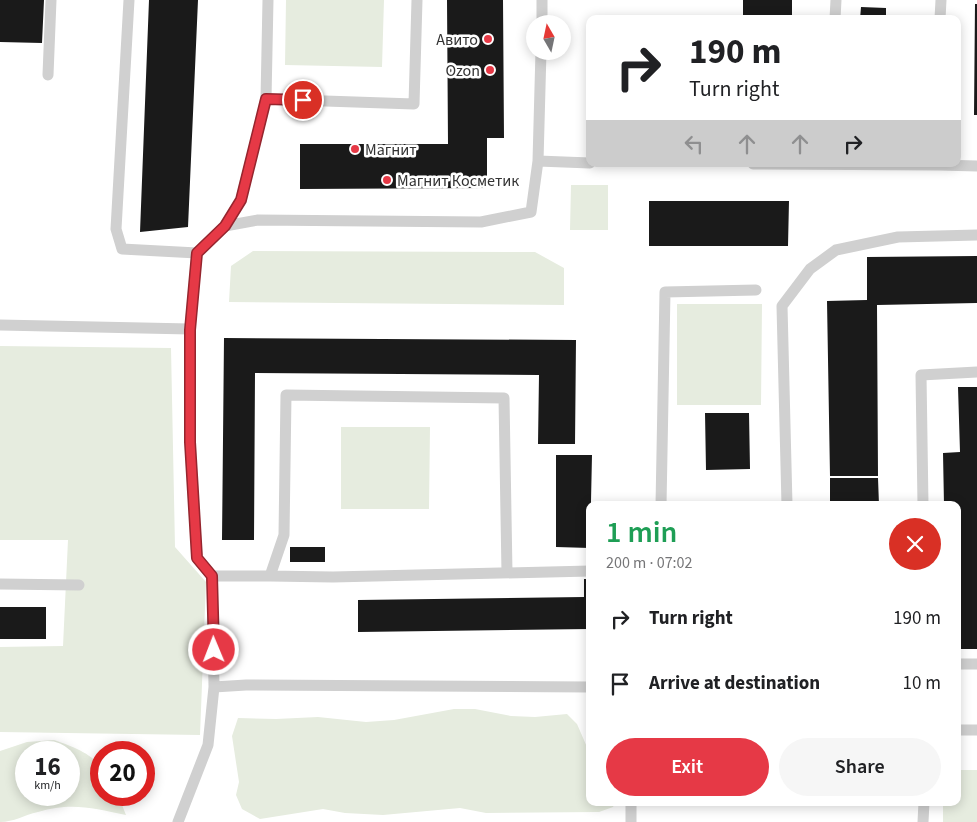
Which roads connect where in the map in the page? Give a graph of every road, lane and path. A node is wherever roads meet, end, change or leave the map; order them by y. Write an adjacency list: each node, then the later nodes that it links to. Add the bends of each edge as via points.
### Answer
1 (51, 0): 12 (lane)
2 (129, 0): 20 (lane, via 116,229 122,249)
3 (268, 0): 13 (lane)
4 (417, 0): 13 (lane, via 414,104)
5 (542, 0): 8 (lane)
6 (836, 0): 9 (lane)
7 (941, 0): 10 (lane)
8 (542, 15)
9 (835, 15)
10 (940, 15)
11 (541, 60): 14 (lane)
12 (48, 75)
13 (266, 99): 18 (lane, via 241,200)
14 (538, 161): 15 (lane); 18 (lane, via 531,212 481,222 258,220)
15 (586, 163)
16 (961, 165): 17 (lane)
17 (977, 166)
18 (225, 226): 20 (lane)
19 (977, 235): 26 (lane, via 898,237 836,250 810,269 782,306)
20 (197, 253): 23 (lane)
21 (756, 290): 25 (lane, via 664,292)
22 (0, 325): 23 (lane)
23 (190, 330): 30 (lane, via 190,442 197,558)
24 (977, 372): 27 (lane, via 921,375)
25 (661, 501)
26 (787, 501)
27 (924, 501)
28 (586, 571): 29 (lane)
29 (507, 573): 31 (lane); 31 (lane, via 504,398 286,395 284,535)
30 (212, 576): 31 (lane); 36 (lane)
31 (270, 576)
32 (0, 584): 33 (lane)
33 (79, 585)
34 (961, 664): 35 (lane)
35 (977, 664)
36 (214, 687): 37 (lane); 42 (lane, via 208,745)
37 (586, 687)
38 (961, 730): 39 (lane)
39 (977, 730)
40 (631, 806): 43 (lane)
41 (924, 806): 44 (lane)
42 (178, 822)
43 (631, 822)
44 (923, 822)

